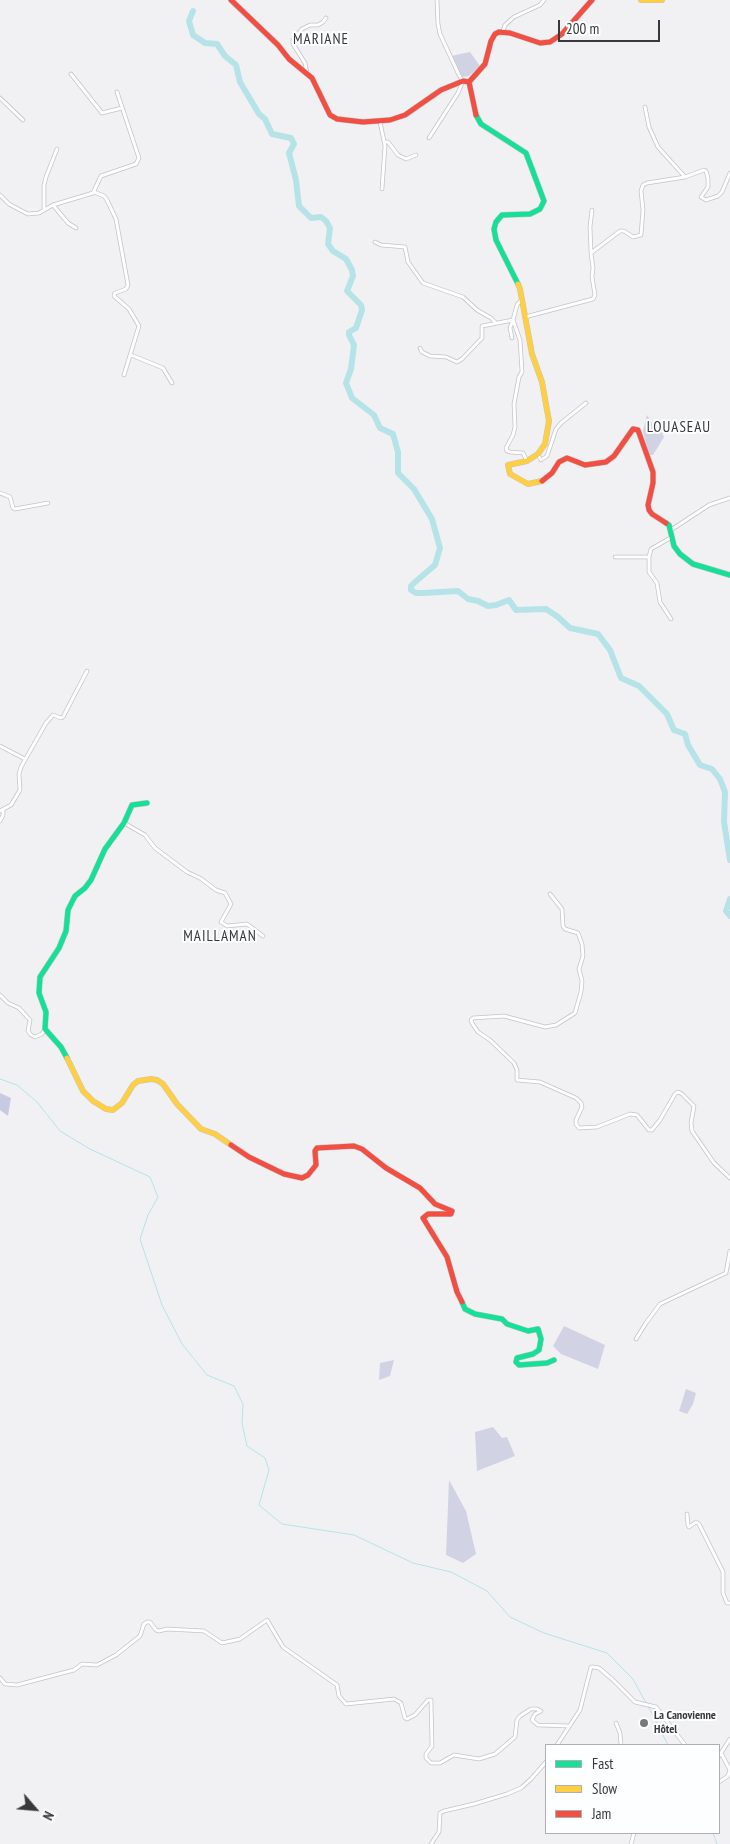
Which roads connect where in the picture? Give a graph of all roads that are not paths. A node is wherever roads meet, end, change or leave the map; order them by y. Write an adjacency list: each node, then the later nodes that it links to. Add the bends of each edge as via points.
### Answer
1 (231, 0): 9 (street)
2 (437, 0): 11 (street, via 440,34 459,75)
3 (544, 0): 8 (street, via 514,17)
4 (592, 0): 8 (street, via 562,34 550,42 540,43)
5 (641, 0): 6 (street)
6 (662, 0)
7 (326, 18): 9 (street, via 318,25 302,29 293,40)
8 (502, 31): 11 (street, via 491,41 486,64)
9 (307, 73): 17 (street, via 316,83 330,115 337,119)
10 (71, 74): 15 (street, via 102,114)
11 (466, 81): 17 (street, via 436,92 405,114); 18 (street); 33 (street, via 477,118 526,153 544,197 543,205 536,212 502,215 494,229)
12 (116, 92): 15 (street)
13 (0, 98): 16 (street)
14 (645, 107): 23 (street, via 658,147)
15 (122, 108): 25 (street, via 138,161 102,176)
16 (23, 120)
17 (380, 122): 19 (street)
18 (430, 138)
19 (384, 142): 21 (street, via 406,159); 24 (street)
20 (57, 149): 28 (street, via 44,185)
21 (416, 155)
22 (730, 174): 23 (street, via 722,192 706,200 701,197 708,187 706,171)
23 (684, 177): 32 (street, via 643,185 640,235 633,237 620,231)
24 (382, 189)
25 (94, 192): 27 (street); 39 (street, via 107,200 116,219 128,285 114,296 129,309 139,326)
26 (0, 195): 28 (street, via 28,214 39,214)
27 (53, 204): 28 (street); 30 (street)
28 (44, 210)
29 (592, 210): 32 (street)
30 (76, 228)
31 (374, 242): 36 (street, via 405,248 408,262 423,283 463,297)
32 (591, 253): 34 (street, via 593,299)
33 (522, 300): 34 (street); 35 (street, via 517,305)
34 (525, 317): 43 (street, via 549,420 545,444)
35 (513, 320): 36 (street); 37 (street, via 510,328); 44 (street, via 520,340 522,372 514,404 515,427 507,450 523,453)
36 (496, 322): 38 (street, via 482,326 482,338 456,362 446,357 430,356)
37 (512, 338)
38 (420, 348)
39 (131, 355): 40 (street); 41 (street, via 163,368)
40 (124, 375)
41 (172, 382)
42 (586, 403): 43 (street, via 556,429 544,458 541,460)
43 (538, 454): 44 (street)
44 (527, 460): 48 (street, via 508,464 508,470 519,480 534,483 544,480 559,462 567,458 586,465 606,462 614,456 626,436 638,430 653,472 649,510)
45 (0, 493): 47 (street, via 10,497 15,509)
46 (730, 498): 48 (street, via 708,505)
47 (48, 503)
48 (671, 530): 49 (street)
49 (672, 537): 51 (street, via 651,549); 52 (street, via 680,554 693,564)
50 (615, 557): 51 (street)
51 (649, 557): 53 (street, via 649,572 657,583 660,602)
52 (730, 575)
53 (671, 619)
54 (87, 671): 56 (street, via 63,717 51,717)
55 (0, 746): 56 (street)
56 (25, 759): 58 (street, via 19,774 20,790 11,805)
57 (147, 803): 60 (street, via 132,805)
58 (2, 810): 59 (street)
59 (0, 821)
60 (124, 823): 62 (street, via 145,835 155,848 187,872 225,893 232,904 222,922 227,926 247,924); 64 (street, via 105,849 92,880 75,896 68,910 66,931 59,948 40,977 39,993 46,1012)
61 (550, 894): 65 (street, via 562,909 562,926 578,933 582,944 581,992 575,1013 556,1025 545,1027 504,1016 472,1018 472,1023 514,1063 518,1080 540,1082 576,1098 582,1107 576,1120 579,1128 597,1127 630,1114 637,1115 650,1130 654,1129 676,1092 682,1094 694,1106 692,1131 714,1163)
62 (263, 936)
63 (0, 995): 64 (street, via 30,1020 28,1031 31,1035 42,1034)
64 (45, 1029): 68 (street, via 62,1047 83,1091 106,1109 113,1110 122,1103 138,1081 151,1078 163,1084 201,1129 275,1170 302,1178 316,1166 317,1148 354,1146 362,1149 420,1188 435,1204 452,1211 451,1214 428,1214 423,1218 447,1257 456,1292 465,1309 528,1331 538,1329 541,1339 538,1350 517,1358 519,1364)
65 (730, 1178)
66 (730, 1251): 67 (street, via 726,1273 660,1304)
67 (636, 1339)
68 (554, 1360)
69 (687, 1514): 70 (street, via 689,1527 696,1522 698,1524 723,1572 723,1593)
70 (730, 1603)
71 (0, 1678): 73 (street, via 5,1684 16,1686 74,1670 82,1664 97,1665 140,1636 147,1622 159,1631 204,1631 222,1643 240,1639 267,1620 283,1647 337,1685 339,1696 346,1704 394,1699 401,1703 407,1720 431,1700 432,1746 426,1758 431,1762 440,1762 454,1755 479,1759 495,1754 515,1738 520,1716 531,1709 541,1712 532,1720 538,1725)
72 (616, 1723): 76 (street)
73 (569, 1726): 75 (street); 77 (street, via 580,1710 593,1667 599,1668 635,1702 656,1707)
74 (730, 1740): 78 (street)
75 (558, 1744)
76 (621, 1744)
77 (685, 1744)
78 (720, 1754): 80 (street, via 730,1770)
79 (545, 1763): 81 (street, via 521,1788 444,1810 440,1813 439,1832)
80 (720, 1781)
81 (432, 1844)

